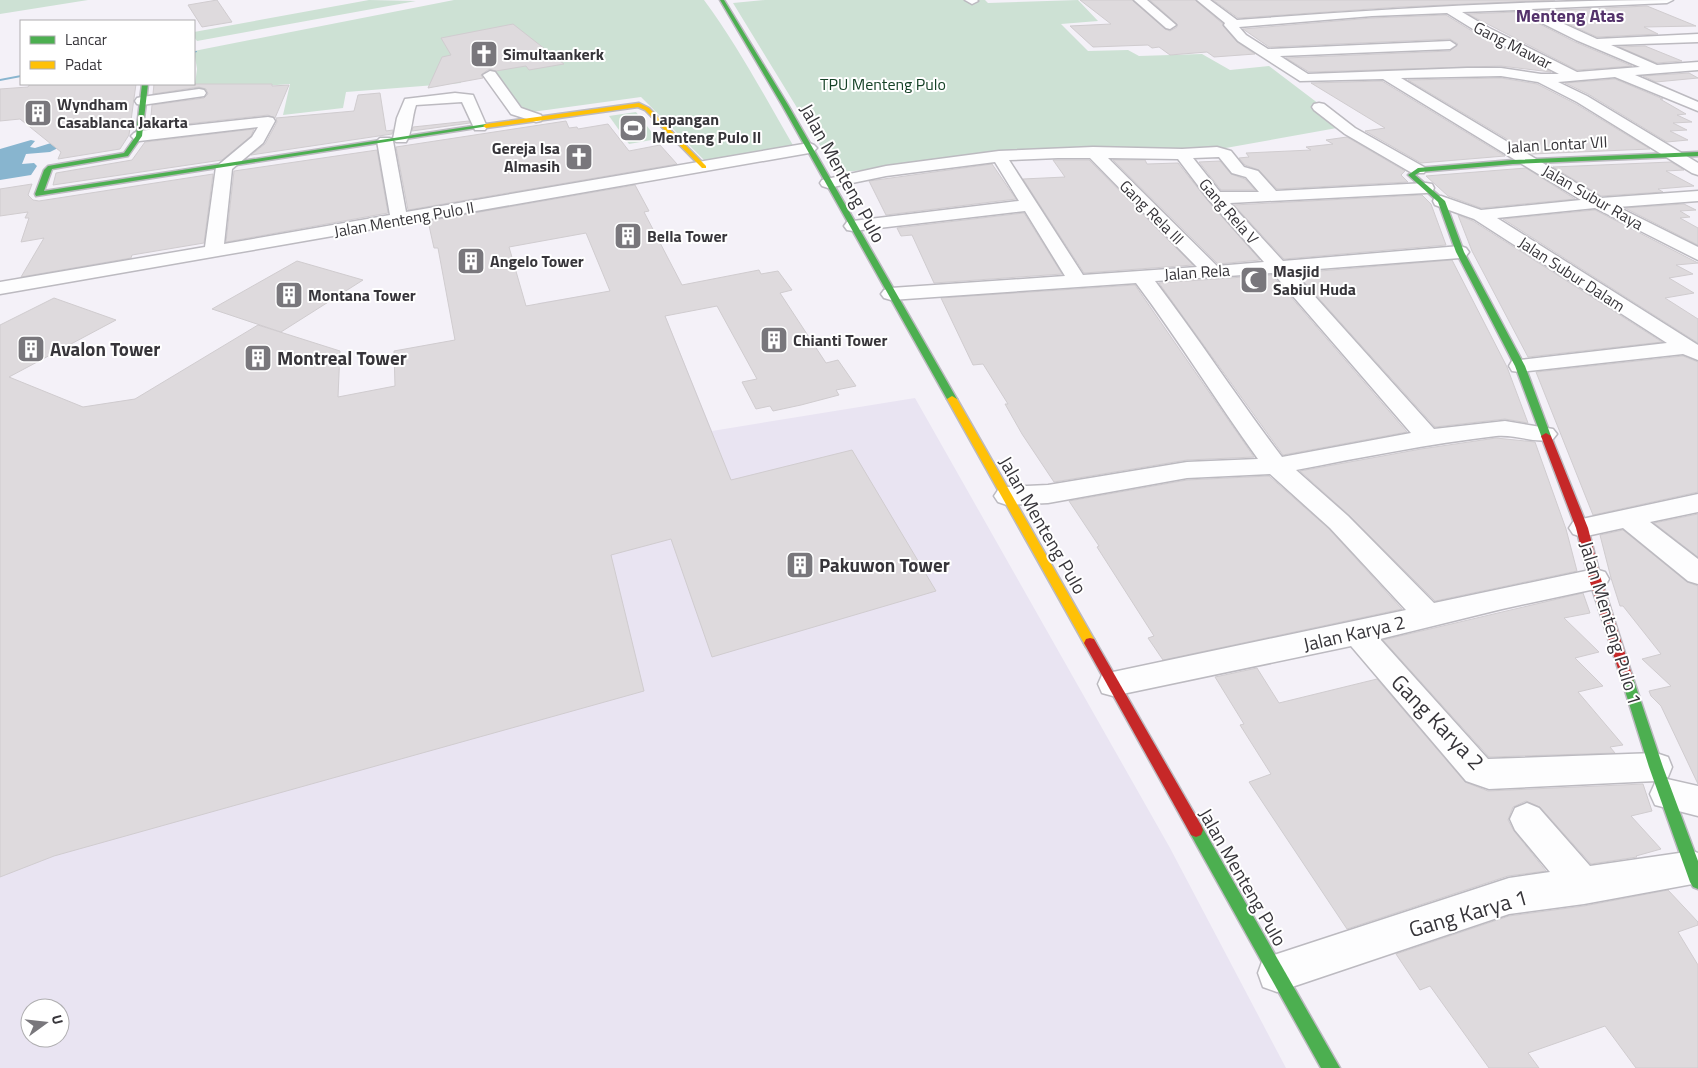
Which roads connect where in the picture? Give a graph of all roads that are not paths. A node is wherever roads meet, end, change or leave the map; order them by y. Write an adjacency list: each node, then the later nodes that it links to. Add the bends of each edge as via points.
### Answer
1 (722, 0): 56 (street, Jalan Menteng Pulo)
2 (1140, 0): 16 (street)
3 (1203, 0): 15 (street)
4 (1407, 0): 10 (street)
5 (1499, 0): 9 (street)
6 (1665, 0): 7 (street)
7 (1615, 1): 8 (street)
8 (1586, 4): 9 (street); 13 (street)
9 (1517, 7): 11 (street); 17 (street)
10 (1428, 11): 11 (street); 12 (street)
11 (1451, 11): 23 (street, Gang Mawar)
12 (1394, 12): 14 (street); 18 (street)
13 (1609, 14)
14 (1292, 20): 15 (street); 22 (street)
15 (1234, 24): 32 (street, via 1230,25 1232,29)
16 (1170, 25)
17 (1554, 25): 19 (street); 28 (street)
18 (1415, 26)
19 (1528, 27)
20 (1652, 28): 26 (street)
21 (1511, 29): 23 (street)
22 (1307, 30)
23 (1484, 31): 24 (street); 42 (street, Gang Mawar)
24 (1461, 33): 29 (street, via 1428,35)
25 (1698, 38): 26 (street)
26 (1678, 39): 28 (street)
27 (1322, 40): 30 (street, Jalan Subur Raya)
28 (1593, 43): 36 (street)
29 (1450, 45): 30 (street); 31 (street)
30 (1338, 49): 32 (street); 41 (street, Jalan Subur Raya)
31 (1464, 51)
32 (1265, 52): 41 (street, via 1305,78)
33 (1478, 59): 37 (street)
34 (1698, 66): 35 (street)
35 (1677, 67): 36 (street); 39 (street)
36 (1655, 68): 38 (street)
37 (1501, 72): 41 (street); 43 (street)
38 (1617, 72): 42 (street); 47 (street)
39 (1698, 73)
40 (490, 75): 51 (street, via 516,111)
41 (1385, 76): 62 (street, Jalan Subur Raya)
42 (1576, 77): 43 (street)
43 (1541, 78): 61 (street, via 1582,98)
44 (145, 85): 48 (street)
45 (200, 92): 48 (street)
46 (1698, 92): 47 (street)
47 (1670, 95): 50 (street)
48 (142, 101): 53 (street)
49 (1319, 107): 66 (street)
50 (1698, 107)
51 (536, 118): 52 (street); 64 (street, via 639,105)
52 (480, 126): 54 (street); 54 (street, via 468,98 415,101 408,107)
53 (138, 136): 63 (street, via 268,121 254,144); 63 (street, via 126,155 50,167 46,170 39,194)
54 (401, 139): 55 (street)
55 (384, 142): 63 (street); 76 (street)
56 (809, 148): 64 (street, Jalan Menteng Pulo II); 67 (street, Jalan Menteng Pulo)
57 (1093, 152): 58 (street); 60 (street); 82 (street, Gang Rela III)
58 (1182, 154): 69 (street, Gang Rela V); 70 (street, via 1225,154 1238,170 1252,174)
59 (1698, 154): 61 (street, Jalan Lontar VII)
60 (999, 156): 67 (street, via 886,171); 74 (street)
61 (1671, 156): 62 (street, Jalan Lontar VII); 65 (street)
62 (1532, 162): 66 (street, Jalan Lontar VII); 73 (street, Jalan Subur Raya)
63 (224, 166): 78 (street)
64 (704, 167): 76 (street, Jalan Menteng Pulo II)
65 (1698, 170)
66 (1415, 172): 68 (street)
67 (828, 183): 77 (street, Jalan Menteng Pulo)
68 (1426, 188): 70 (street); 72 (street)
69 (1215, 196): 70 (street); 81 (street, Gang Rela V)
70 (1272, 196)
71 (1698, 196): 73 (street)
72 (1441, 201): 75 (street, Jalan Subur Dalam); 79 (street)
73 (1598, 203): 75 (street); 80 (street, Jalan Subur Raya)
74 (1031, 205): 77 (street); 84 (street)
75 (1473, 213): 87 (street, Jalan Subur Dalam)
76 (399, 220): 78 (street, Jalan Menteng Pulo II)
77 (853, 226): 86 (street, Jalan Menteng Pulo)
78 (214, 251): 85 (street, Jalan Menteng Pulo II)
79 (1460, 252): 81 (street, Jalan Rela); 88 (street, Jalan Menteng Pulo 1)
80 (1698, 254)
81 (1277, 267): 82 (street, Jalan Rela); 90 (street, Gang Rela V)
82 (1212, 271): 83 (street, Jalan Rela)
83 (1141, 276): 84 (street, Jalan Rela); 91 (street)
84 (1077, 280): 86 (street, Jalan Rela)
85 (0, 288)
86 (891, 294): 92 (street, Jalan Menteng Pulo)
87 (1692, 351): 88 (street)
88 (1520, 366): 89 (street, Jalan Menteng Pulo 1)
89 (1544, 434): 90 (street, via 1505,428); 95 (street, Jalan Menteng Pulo 1)
90 (1428, 438): 91 (street)
91 (1276, 466): 92 (street, via 1187,470 1048,494); 98 (street, via 1339,522)
92 (1007, 496): 100 (street, Jalan Menteng Pulo)
93 (1698, 503): 94 (street)
94 (1628, 518): 95 (street); 96 (street)
95 (1582, 528): 97 (street, Jalan Menteng Pulo 1)
96 (1698, 574)
97 (1595, 579): 98 (street, Jalan Karya 2); 101 (street, Jalan Menteng Pulo 1)
98 (1429, 616): 99 (street, Jalan Karya 2)
99 (1357, 633): 100 (street, Jalan Karya 2); 101 (street, Gang Karya 2, via 1478,771)
100 (1113, 684): 106 (street, Jalan Menteng Pulo)
101 (1661, 780): 102 (street); 104 (street, Jalan Menteng Pulo 1)
102 (1698, 800)
103 (1527, 819): 105 (street)
104 (1696, 875): 105 (street, Gang Karya 1)
105 (1584, 886): 106 (street, Gang Karya 1, via 1509,896)
106 (1277, 973): 107 (street, Jalan Menteng Pulo)
107 (1331, 1068)

